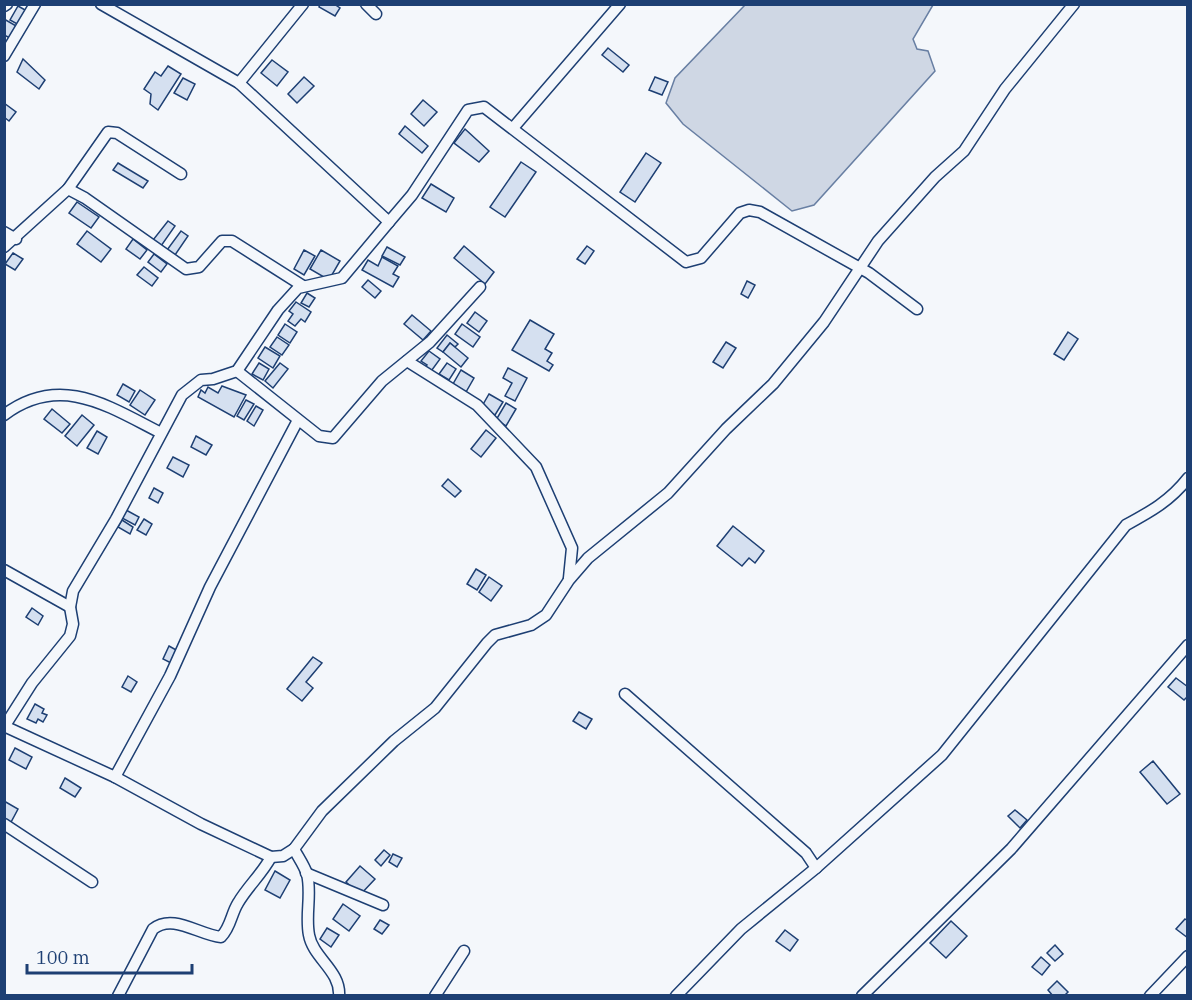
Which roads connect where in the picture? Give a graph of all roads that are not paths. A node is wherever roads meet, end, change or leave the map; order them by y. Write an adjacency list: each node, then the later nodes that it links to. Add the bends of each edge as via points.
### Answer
1 (35, 4): 8 (street)
2 (101, 4): 9 (street)
3 (303, 4): 9 (street)
4 (366, 4): 7 (street)
5 (620, 4): 10 (street)
6 (1074, 4): 17 (street, via 1005,89 964,151 935,177 878,241)
7 (376, 14)
8 (4, 56)
9 (239, 83): 13 (street)
10 (513, 128): 13 (street, via 484,107 468,110 412,195); 17 (street, via 686,262 701,258 732,220 749,210 788,226)
11 (180, 174): 12 (street, via 117,133 108,132)
12 (68, 189): 15 (street); 18 (street, via 186,269 199,267 222,241 232,241)
13 (389, 222): 18 (street, via 342,278)
14 (4, 232): 15 (street)
15 (16, 239): 16 (street)
16 (4, 248)
17 (861, 269): 20 (street); 28 (street, via 773,384 668,494 588,558)
18 (303, 286): 22 (street, via 278,310)
19 (480, 287): 21 (street, via 447,325)
20 (917, 309)
21 (407, 361): 24 (street, via 381,381 333,438 319,436); 28 (street, via 477,405 536,467 572,548)
22 (237, 371): 24 (street); 25 (street, via 191,386)
23 (4, 415): 25 (street, via 26,401 59,394 113,406)
24 (298, 420): 33 (street)
25 (161, 433): 29 (street, via 73,591)
26 (1188, 478): 37 (street, via 1176,494 1126,525 942,755)
27 (4, 570): 29 (street)
28 (569, 579): 35 (street, via 546,615 531,625 495,635 435,708 394,741 322,811)
29 (70, 607): 32 (street, via 70,636 32,683)
30 (1188, 645): 47 (street, via 1011,849)
31 (625, 694): 37 (street, via 806,853)
32 (5, 726): 33 (street)
33 (115, 777): 36 (street, via 201,824)
34 (4, 824): 39 (street)
35 (294, 849): 36 (street, via 283,856); 38 (street)
36 (271, 856): 43 (street, via 238,902 221,937 174,923 160,923 153,929)
37 (816, 868): 46 (street, via 741,929)
38 (306, 873): 40 (street); 44 (street, via 308,934 316,953 339,985)
39 (93, 882)
40 (383, 905)
41 (464, 951): 45 (street)
42 (1188, 956): 48 (street)
43 (118, 996)
44 (339, 996)
45 (435, 996)
46 (676, 996)
47 (862, 996)
48 (1150, 996)

